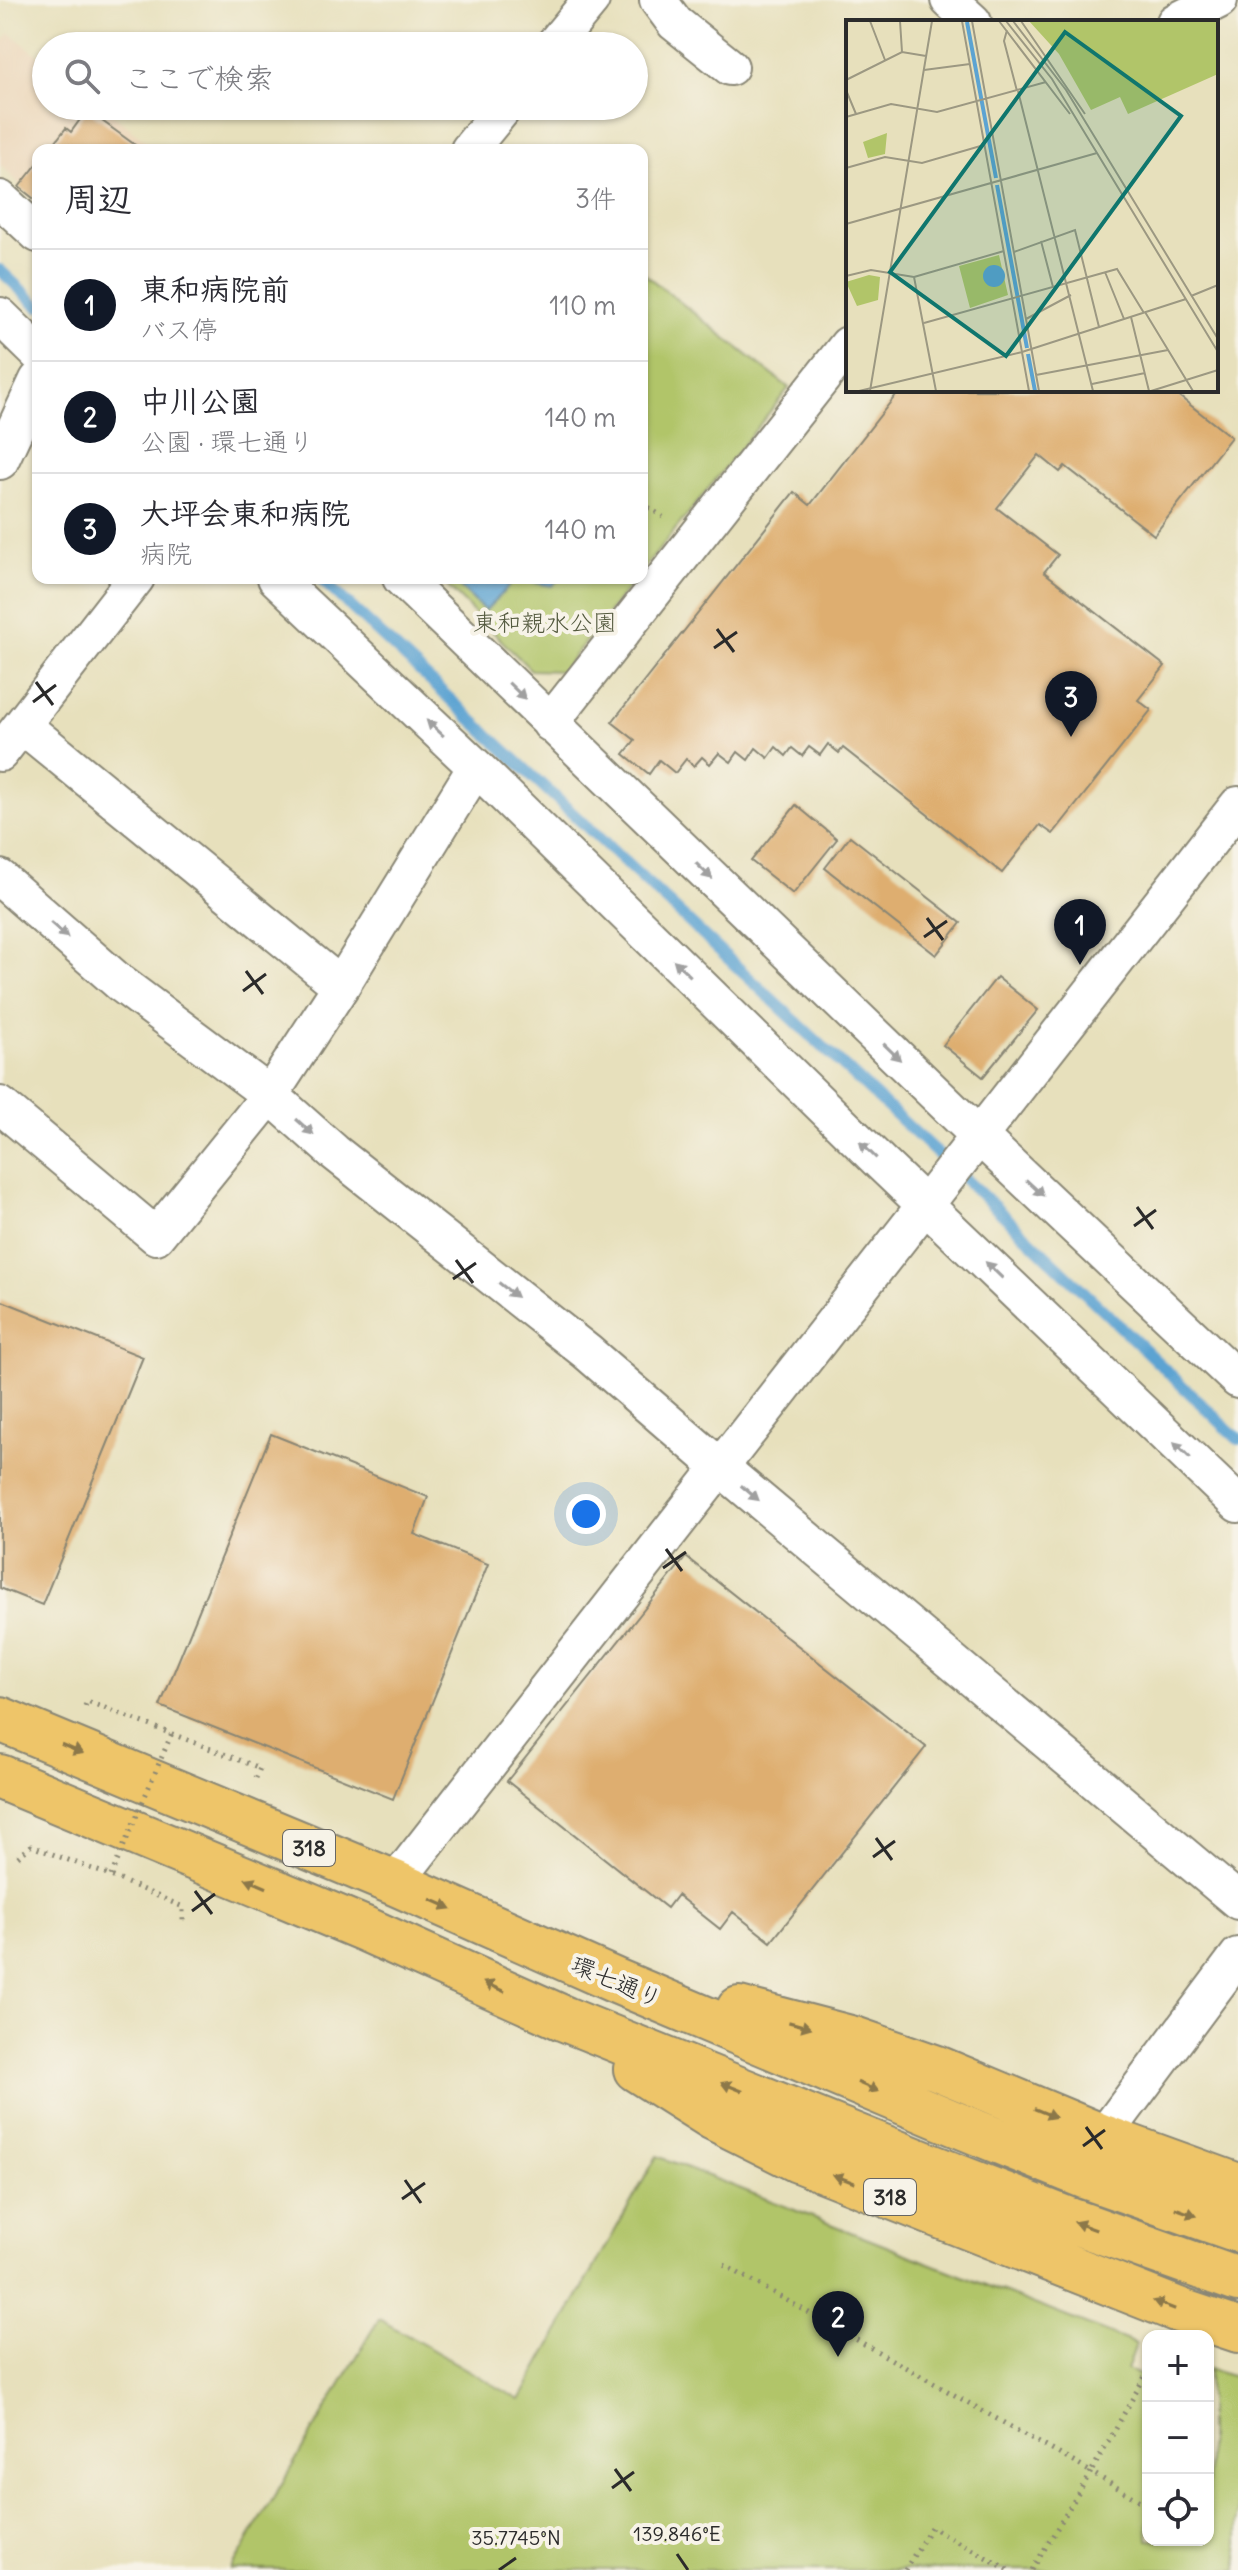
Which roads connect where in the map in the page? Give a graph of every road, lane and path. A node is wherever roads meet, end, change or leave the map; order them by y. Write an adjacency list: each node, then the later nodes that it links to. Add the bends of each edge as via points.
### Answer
1 (591, 0): 7 (street)
2 (658, 0): 8 (street, via 675,23)
3 (949, 0): 5 (street)
4 (1219, 0): 6 (street)
5 (971, 20)
6 (1179, 20)
7 (565, 32)
8 (730, 67)
9 (494, 120): 10 (street)
10 (474, 144)
11 (0, 199): 12 (street)
12 (32, 228)
13 (0, 316): 14 (street)
14 (32, 347)
15 (846, 348): 23 (street)
16 (32, 393): 17 (street)
17 (0, 461)
18 (648, 507): 19 (path)
19 (667, 520)
20 (131, 584): 24 (street)
21 (282, 584): 26 (street, one-way to 21)
22 (407, 584): 23 (street, one-way to 23)
23 (550, 723): 32 (street, one-way to 32)
24 (22, 725): 25 (street); 29 (street)
25 (0, 753)
26 (476, 767): 29 (street); 33 (street, one-way to 26)
27 (1238, 805): 32 (street)
28 (0, 878): 30 (street, one-way to 30, via 120,983)
29 (341, 986): 30 (street)
30 (270, 1095): 31 (street, via 156,1236); 35 (street, one-way to 35)
31 (0, 1105)
32 (978, 1135): 33 (street); 34 (street, one-way to 34)
33 (924, 1204): 35 (street); 36 (street, one-way to 33)
34 (1233, 1365)
35 (720, 1467): 44 (street); 45 (street, one-way to 45)
36 (1238, 1504)
37 (87, 1701): 39 (path)
38 (0, 1719): 44 (main road, 環七通り / 318, one-way to 44)
39 (172, 1733): 40 (path); 43 (path, bridge)
40 (260, 1768)
41 (0, 1777): 49 (main road, 318, one-way to 41)
42 (18, 1857): 43 (path, via 31,1846)
43 (111, 1876): 46 (path, via 183,1907)
44 (395, 1883): 48 (main road, 環七通り / 318, one-way to 48)
45 (1238, 1901)
46 (183, 1926)
47 (1238, 1956): 50 (street)
48 (616, 1981): 50 (main road, 318, one-way to 50, via 854,2039); 52 (main road, 環七通り / 318, one-way to 52, via 1087,2177)
49 (565, 2019): 54 (main road, 318, one-way to 49, via 1069,2220); 55 (main road, 318, one-way to 49, via 798,2160 660,2086)
50 (1103, 2137): 51 (main road, 318)
51 (1238, 2186)
52 (1238, 2230)
53 (724, 2265): 57 (path)
54 (1238, 2280)
55 (1238, 2330)
56 (1142, 2382): 57 (path)
57 (1091, 2472): 58 (path); 61 (path)
58 (1142, 2502)
59 (1008, 2569): 60 (path, via 931,2527)
60 (905, 2570)
61 (1032, 2570)

